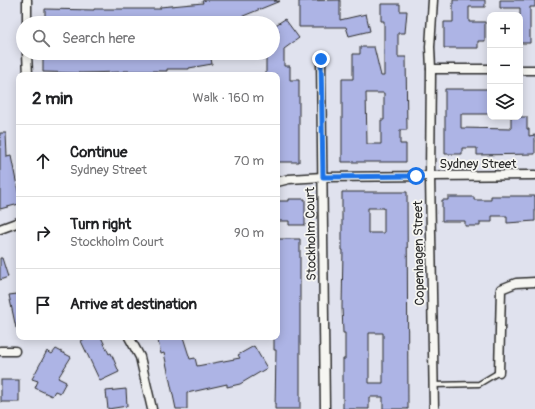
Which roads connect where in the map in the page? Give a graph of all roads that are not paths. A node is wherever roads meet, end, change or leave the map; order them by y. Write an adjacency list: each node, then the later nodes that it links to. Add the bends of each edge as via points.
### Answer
1 (27, 0): 3 (street)
2 (433, 0): 6 (street, Copenhagen Street)
3 (27, 16)
4 (321, 59): 13 (street, Stockholm Court)
5 (27, 60): 10 (street)
6 (431, 68): 7 (street); 12 (street, Copenhagen Street)
7 (487, 69)
8 (523, 70): 9 (street)
9 (535, 70)
10 (28, 72)
11 (535, 175): 12 (street, Sydney Street)
12 (430, 176): 13 (street, Sydney Street); 22 (street, Copenhagen Street)
13 (323, 177): 14 (street, Sydney Street); 24 (street, Stockholm Court)
14 (280, 181)
15 (16, 223): 16 (street)
16 (0, 229)
17 (535, 282): 21 (street, via 516,283 500,289)
18 (131, 340): 23 (street, via 140,357)
19 (0, 351): 20 (street)
20 (15, 351)
21 (499, 372): 22 (lane, via 479,384)
22 (434, 385): 25 (street, Copenhagen Street)
23 (152, 409)
24 (325, 409)
25 (434, 409)

